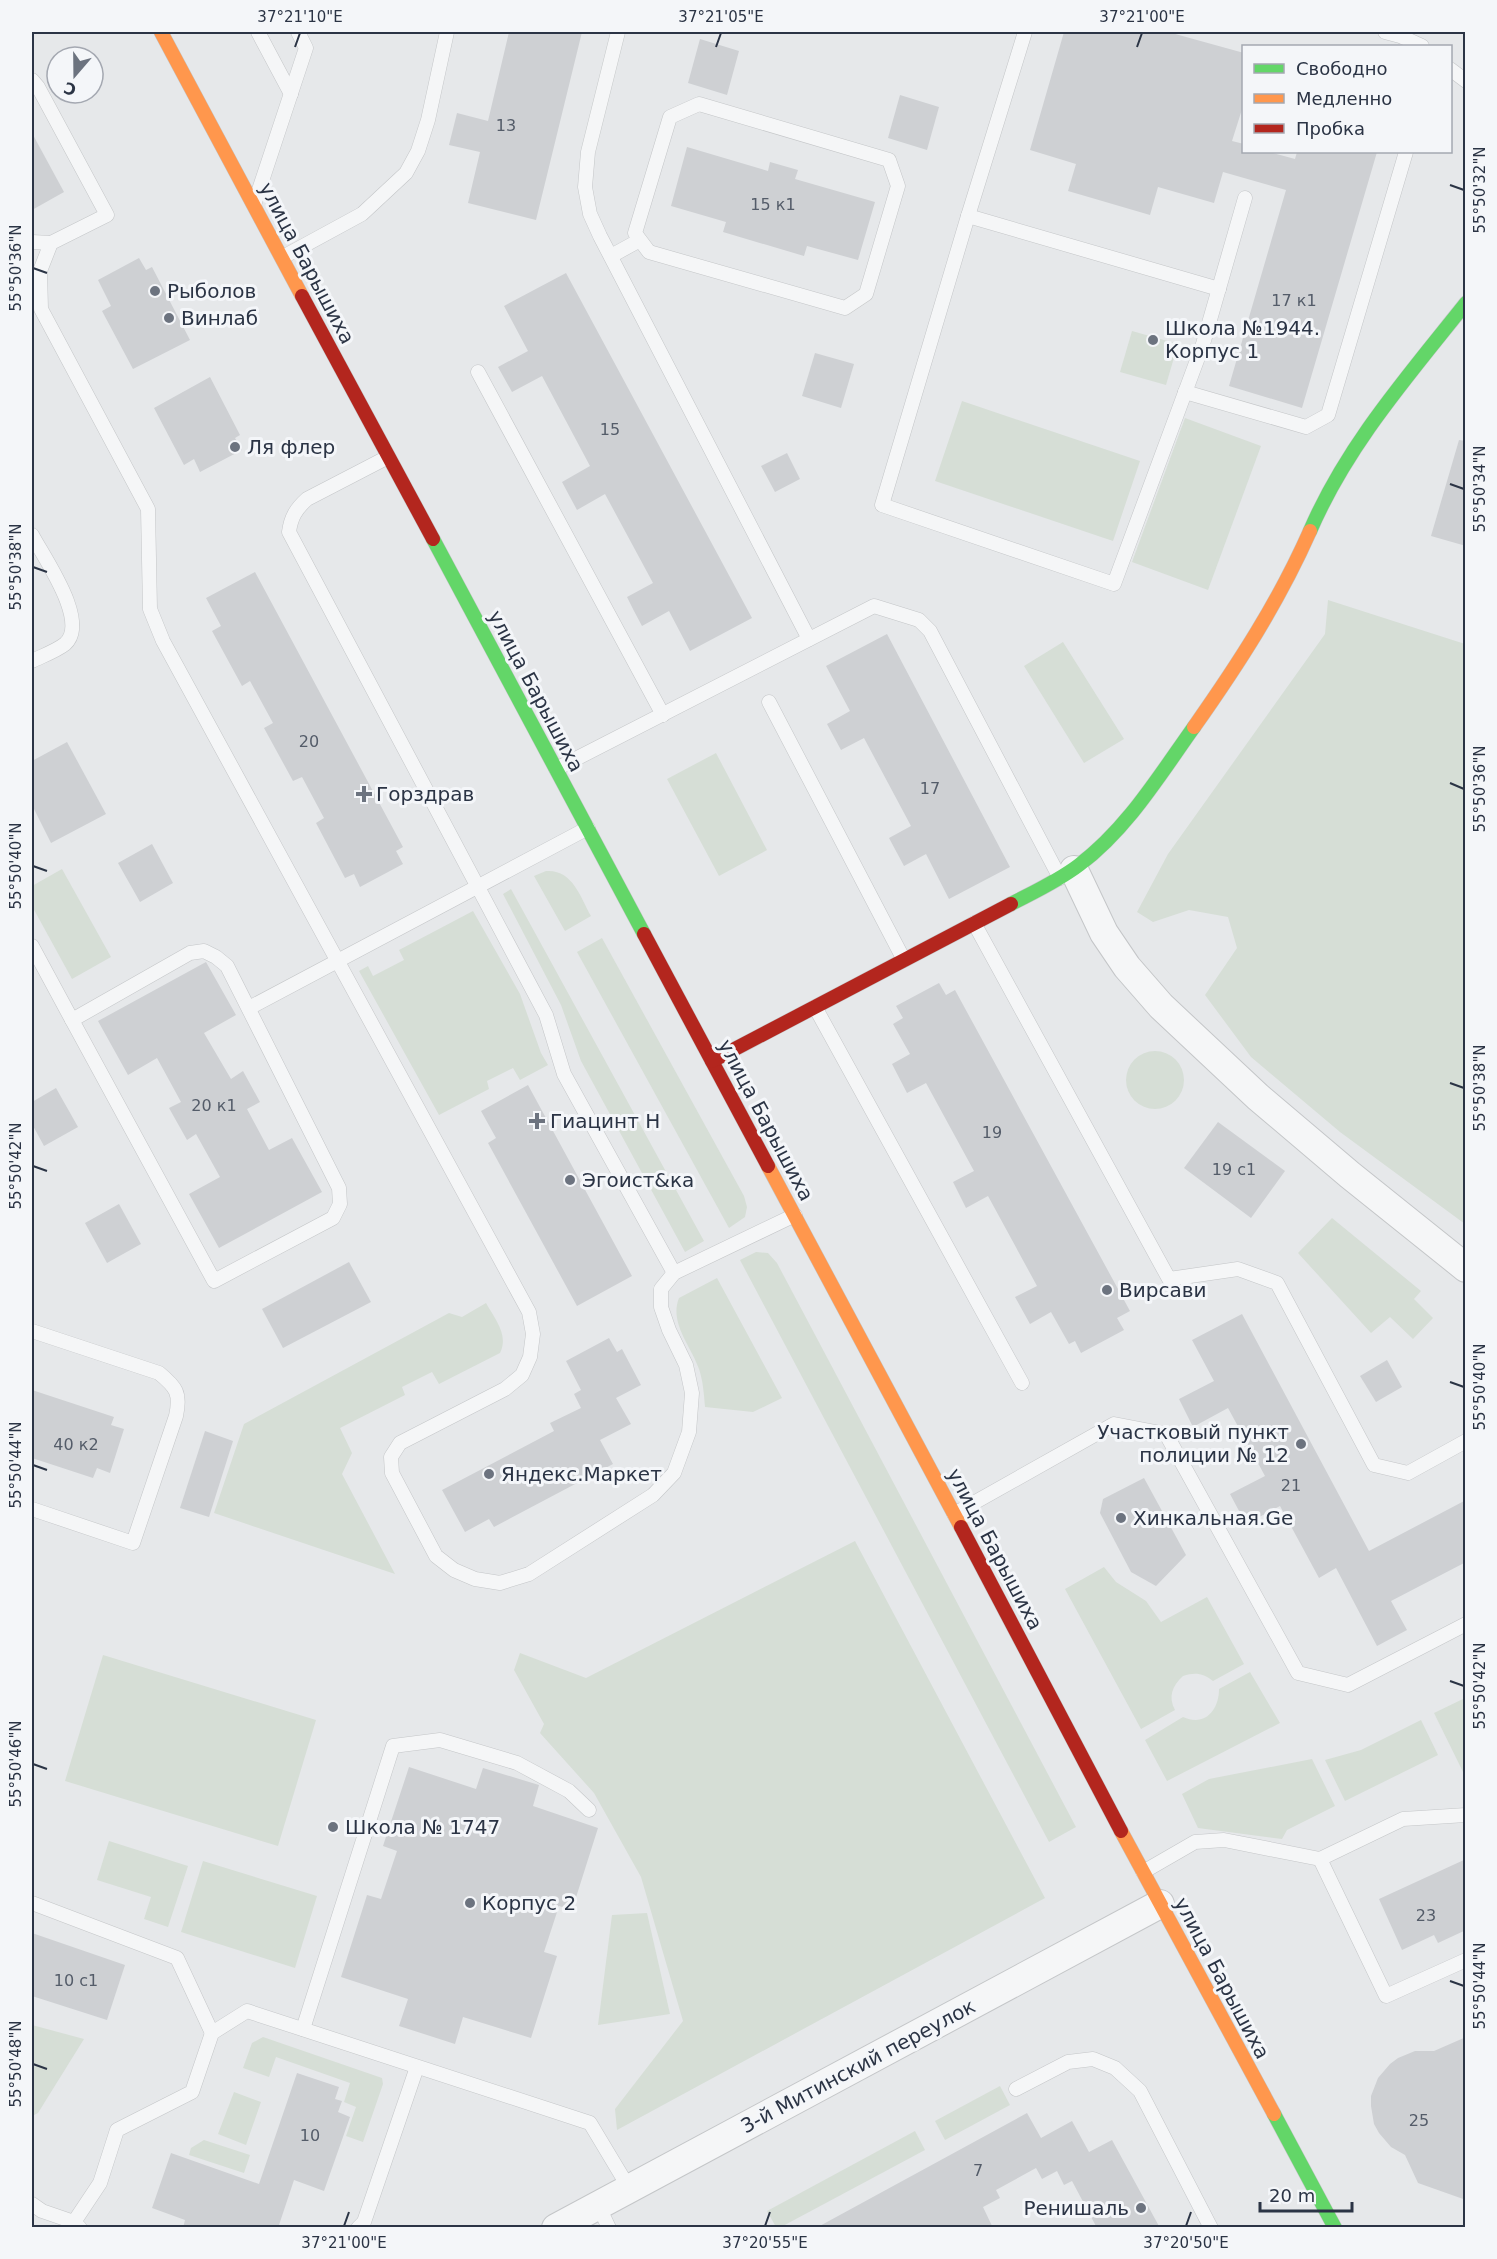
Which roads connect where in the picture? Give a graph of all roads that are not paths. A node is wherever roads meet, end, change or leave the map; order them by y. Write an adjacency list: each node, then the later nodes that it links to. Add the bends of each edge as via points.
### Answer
1 (161, 32): 15 (main road, улица Барышиха)
2 (258, 32): 12 (lane)
3 (298, 32): 12 (lane, via 306,48)
4 (447, 32): 21 (lane, via 428,120 406,173 362,214)
5 (618, 32): 20 (lane, via 588,152 585,187 590,214)
6 (1025, 32): 16 (lane)
7 (1385, 32): 8 (lane)
8 (1419, 45)
9 (1452, 70): 11 (lane)
10 (32, 80): 19 (lane, via 107,215)
11 (1466, 81)
12 (291, 94): 15 (lane)
13 (1406, 153): 25 (lane, via 1328,415 1306,427)
14 (1245, 198): 22 (lane)
15 (254, 204): 21 (main road, улица Барышиха)
16 (968, 216): 22 (lane); 25 (lane, via 882,505 1114,585)
17 (640, 240): 17 (lane, via 649,252 845,308 866,294 898,186 889,160 699,104 670,117 635,233); 20 (lane)
18 (32, 242): 19 (lane)
19 (51, 243): 39 (lane, via 40,271 41,309 148,509 150,609 185,682)
20 (611, 256): 28 (lane)
21 (283, 257): 26 (main road, улица Барышиха)
22 (1219, 289): 25 (lane)
23 (1466, 303): 34 (main road, via 1369,426 1338,473 1278,598 1246,651 1126,821 1106,844)
24 (478, 372): 31 (lane)
25 (1185, 392)
26 (388, 457): 32 (main road, улица Барышиха); 35 (lane, via 307,499 297,508 289,532)
27 (32, 535): 29 (lane, via 71,607 74,627 66,643)
28 (809, 639): 31 (lane); 34 (lane, via 874,606 918,620 930,631)
29 (32, 661)
30 (769, 702): 38 (lane)
31 (663, 715): 32 (lane)
32 (556, 769): 33 (main road, улица Барышиха)
33 (588, 828): 35 (lane); 43 (main road, улица Барышиха)
34 (1067, 874): 36 (main road); 45 (street, via 1127,967 1161,1006 1258,1097)
35 (478, 887): 39 (lane); 46 (lane, via 546,1015 564,1074)
36 (974, 923): 38 (main road); 49 (lane, via 1169,1280 1238,1269 1277,1283 1374,1465 1408,1473)
37 (32, 946): 42 (lane)
38 (904, 960): 40 (main road)
39 (338, 961): 41 (lane); 46 (lane, via 529,1312 533,1334 530,1357 522,1375 505,1389 400,1443 391,1457 392,1473 435,1556 475,1579 500,1583 529,1574 653,1495 674,1473 689,1432 692,1394 686,1365 662,1307 661,1289)
40 (815, 1007): 43 (main road); 48 (lane)
41 (249, 1008): 42 (lane, via 227,966 204,951 190,953); 42 (lane, via 339,1188 340,1204 333,1218 214,1281)
42 (72, 1020)
43 (712, 1061): 44 (main road, улица Барышиха)
44 (795, 1215): 46 (lane); 51 (main road, улица Барышиха)
45 (1466, 1268)
46 (674, 1273)
47 (32, 1331): 50 (lane, via 159,1373 179,1399 133,1543)
48 (1022, 1383)
49 (1466, 1441)
50 (32, 1509)
51 (954, 1514): 52 (lane, via 1114,1424 1166,1434 1298,1672 1348,1685); 56 (main road, улица Барышиха)
52 (1466, 1624)
53 (589, 1810): 60 (lane, via 569,1791 517,1763 440,1740 393,1746)
54 (1466, 1815): 55 (lane, via 1403,1819)
55 (1320, 1859): 56 (lane, via 1224,1840 1196,1842); 59 (lane, via 1386,1996)
56 (1143, 1872): 58 (main road, улица Барышиха)
57 (32, 1902): 61 (lane, via 177,1958)
58 (1160, 1904): 64 (street, 3-й Митинский переулок); 71 (main road, улица Барышиха)
59 (1466, 1960)
60 (303, 2029): 61 (lane, via 247,2011); 62 (lane)
61 (212, 2033): 67 (lane, via 192,2092 117,2130 100,2183)
62 (417, 2067): 64 (lane, via 590,2123); 68 (lane, via 364,2222)
63 (1016, 2089): 70 (lane, via 1068,2062 1093,2060 1115,2068 1140,2091)
64 (629, 2188): 66 (street, 3-й Митинский переулок)
65 (32, 2204): 67 (lane)
66 (604, 2216): 69 (street, 3-й Митинский переулок)
67 (77, 2225)
68 (358, 2228)
69 (556, 2228)
70 (1211, 2228)
71 (1335, 2228)

